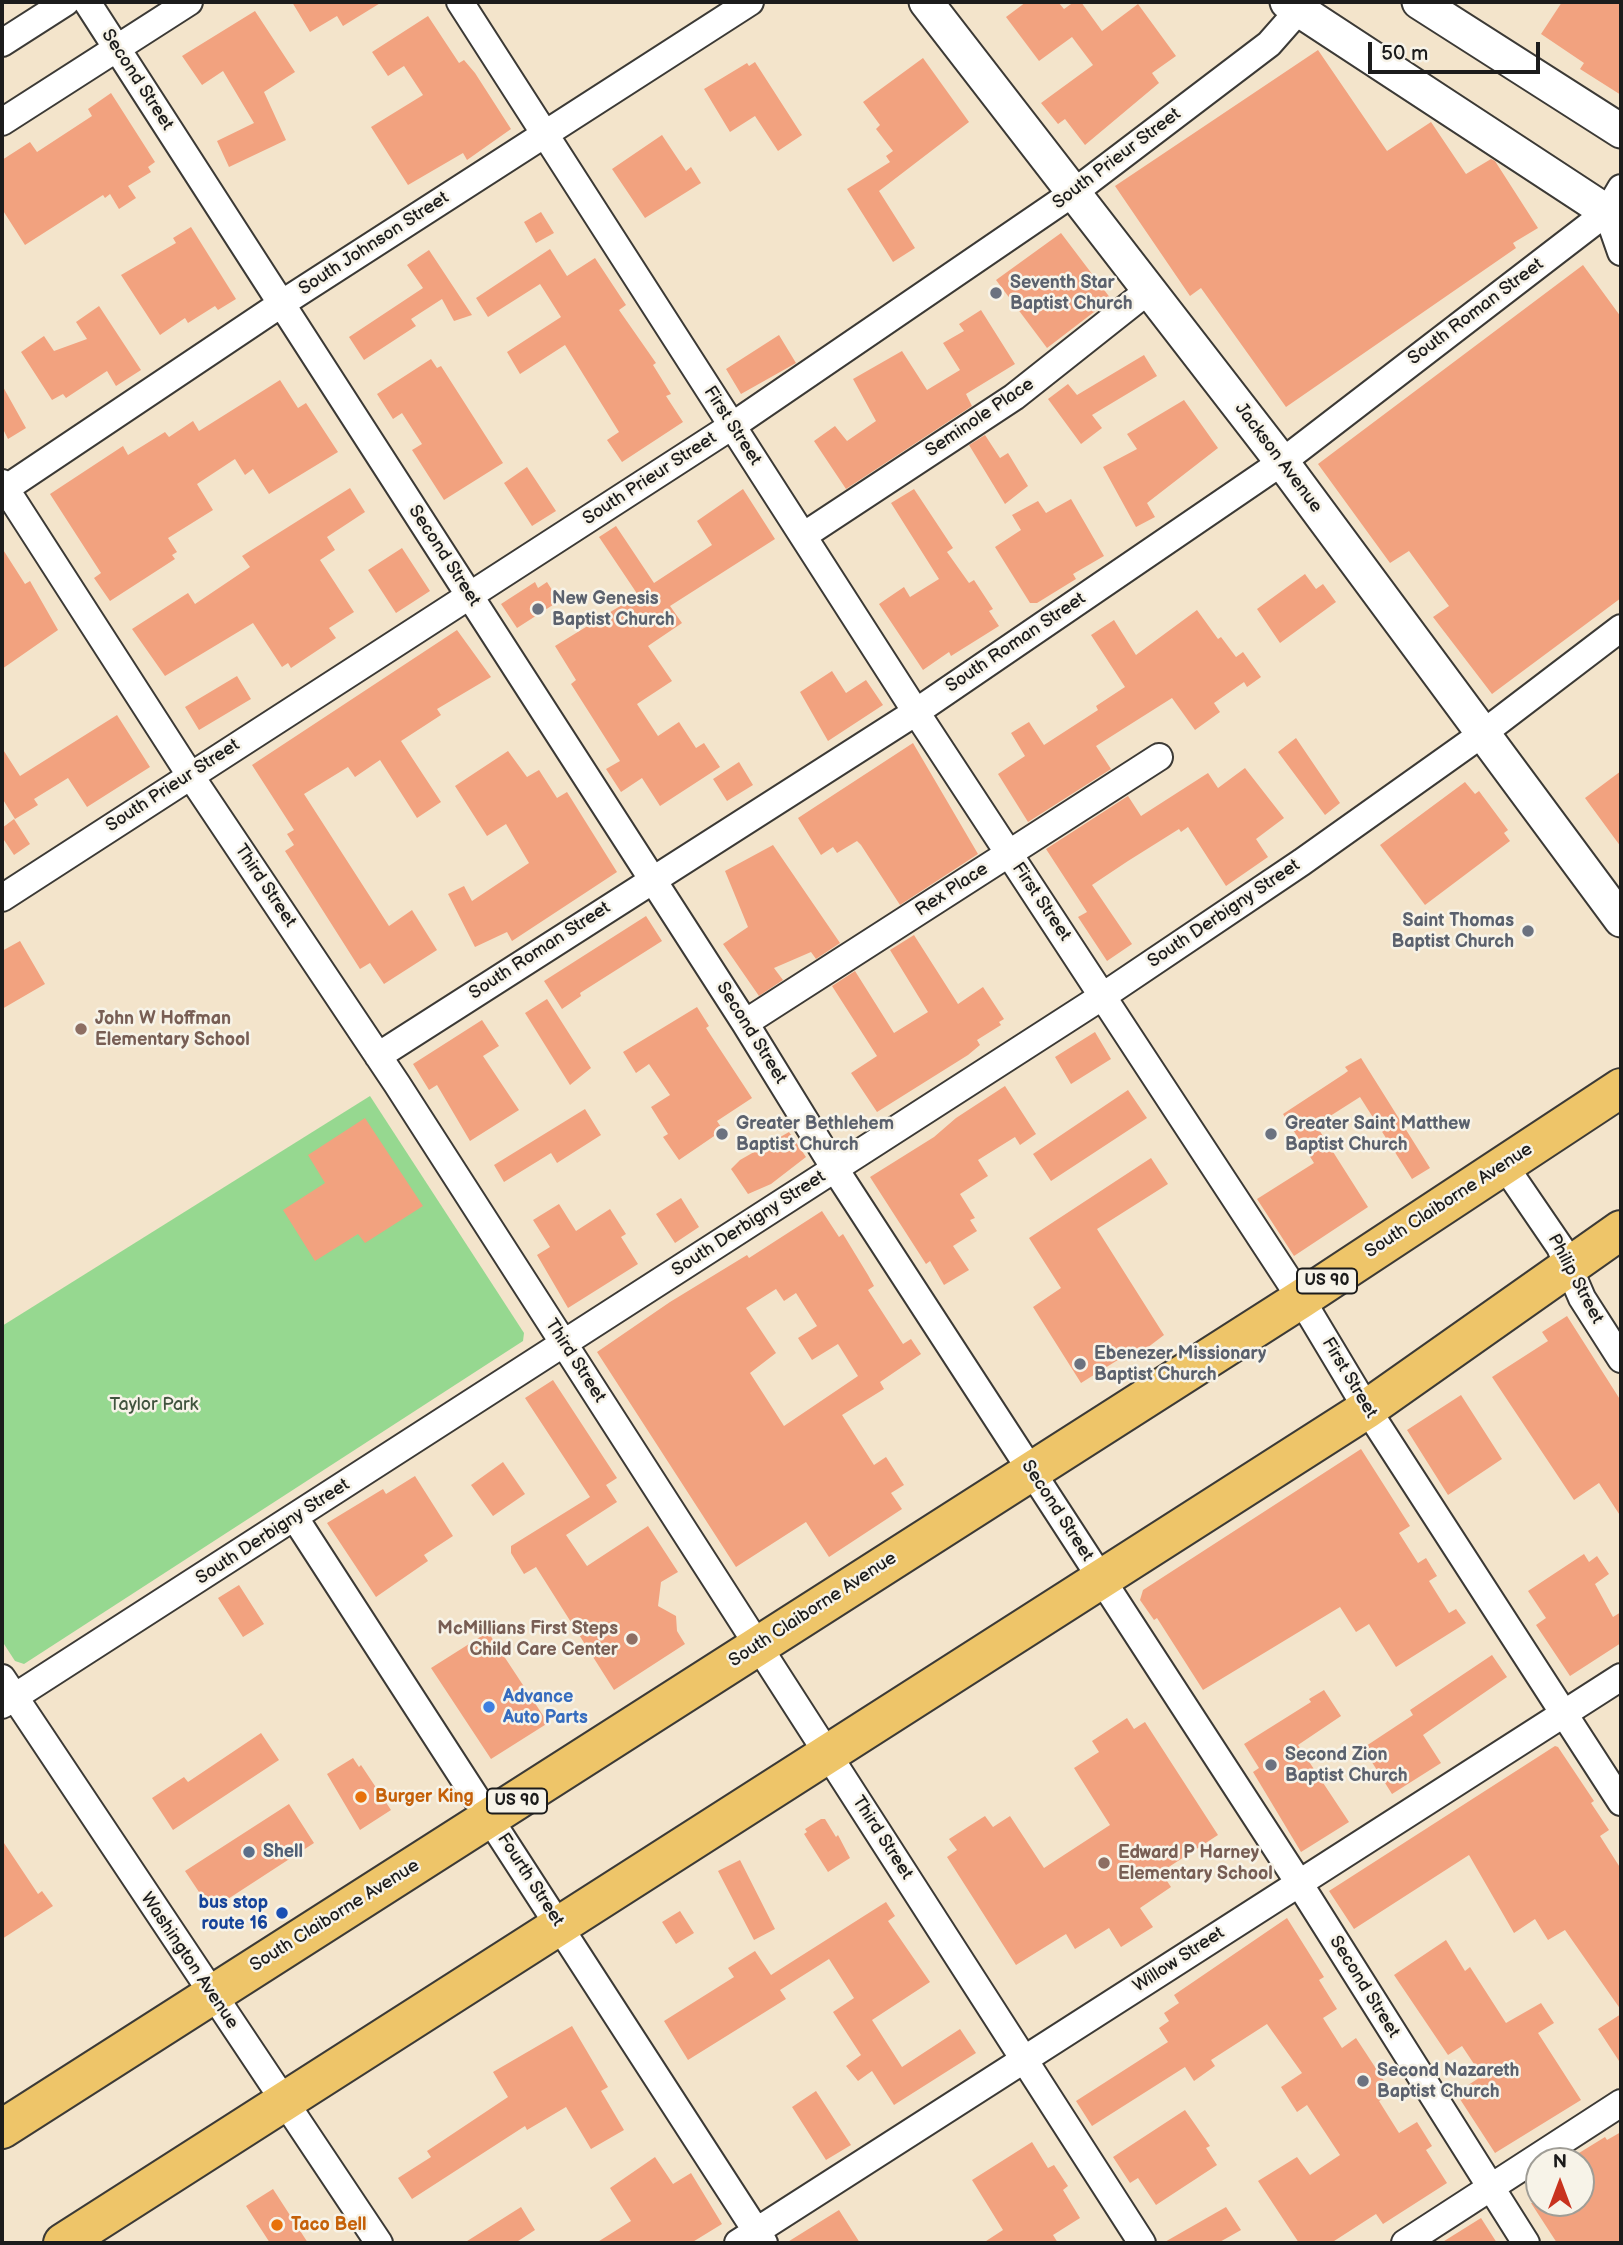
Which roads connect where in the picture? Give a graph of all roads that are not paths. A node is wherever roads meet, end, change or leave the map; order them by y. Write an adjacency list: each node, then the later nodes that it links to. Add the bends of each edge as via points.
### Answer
1 (66, 2): 9 (street)
2 (87, 2): 10 (street, Second Street)
3 (188, 2): 10 (street)
4 (460, 2): 13 (street, First Street)
5 (750, 2): 13 (street, South Johnson Street)
6 (926, 2): 14 (street, Jackson Avenue)
7 (1419, 2): 12 (street)
8 (1298, 5): 14 (street, South Prieur Street, via 1269,44); 15 (street)
9 (2, 43)
10 (117, 48): 11 (street); 18 (street, Second Street)
11 (2, 122)
12 (1621, 131)
13 (544, 134): 18 (street, South Johnson Street); 19 (street, First Street)
14 (1073, 193): 17 (street, Jackson Avenue); 19 (street, South Prieur Street)
15 (1617, 207): 16 (street); 20 (street, South Roman Street)
16 (1621, 252)
17 (1149, 289): 20 (street, Jackson Avenue); 22 (street, Seminole Place, via 1014,397)
18 (281, 303): 21 (street, South Johnson Street); 23 (street, Second Street)
19 (732, 426): 22 (street, First Street); 23 (street, South Prieur Street)
20 (1282, 462): 25 (street, South Roman Street); 26 (street, Jackson Avenue)
21 (3, 487): 28 (street, Third Street)
22 (803, 536): 25 (street, First Street)
23 (470, 596): 28 (street, South Prieur Street); 30 (street, Second Street)
24 (1621, 628): 26 (street, South Derbigny Street)
25 (916, 712): 29 (street, First Street); 30 (street, South Roman Street)
26 (1482, 734): 32 (street, Jackson Avenue); 33 (street, South Derbigny Street)
27 (1160, 757): 29 (street, Rex Place)
28 (190, 775): 31 (street, South Prieur Street); 35 (street, Third Street)
29 (1009, 853): 33 (street, First Street); 34 (street, Rex Place)
30 (652, 878): 34 (street, Second Street); 35 (street, South Roman Street)
31 (2, 898)
32 (1621, 920)
33 (1103, 996): 38 (street, South Derbigny Street); 41 (street, First Street)
34 (745, 1023): 38 (street, Second Street)
35 (378, 1056): 42 (street, Third Street)
36 (1621, 1088): 37 (main road, South Claiborne Avenue / US 90)
37 (1504, 1165): 40 (street, Philip Street); 41 (main road, South Claiborne Avenue / US 90)
38 (835, 1169): 42 (street, South Derbigny Street); 45 (street, Second Street)
39 (1621, 1230): 40 (main road)
40 (1570, 1268): 43 (street, Philip Street, via 1582,1298); 44 (main road)
41 (1301, 1299): 44 (street, First Street); 45 (main road, South Claiborne Avenue / US 90)
42 (564, 1344): 46 (street, South Derbigny Street); 48 (street, Third Street)
43 (1621, 1359)
44 (1367, 1409): 47 (main road); 51 (street, First Street)
45 (1030, 1471): 47 (street, Second Street); 48 (main road, South Claiborne Avenue / US 90)
46 (295, 1518): 50 (street, South Derbigny Street); 54 (street, Fourth Street)
47 (1101, 1577): 52 (main road); 55 (street, Second Street)
48 (758, 1646): 52 (street, Third Street); 54 (main road, South Claiborne Avenue / US 90)
49 (1621, 1677): 51 (street, Willow Street)
50 (6, 1693): 57 (street, Washington Avenue)
51 (1564, 1713): 53 (street, First Street); 55 (street, Willow Street)
52 (827, 1752): 56 (main road); 58 (street, Third Street)
53 (1621, 1802)
54 (489, 1819): 56 (street, Fourth Street); 57 (main road, South Claiborne Avenue / US 90)
55 (1299, 1882): 58 (street, Willow Street); 62 (street, Second Street)
56 (561, 1927): 59 (main road); 63 (street, Fourth Street)
57 (211, 1995): 59 (street, Washington Avenue); 61 (main road, South Claiborne Avenue / US 90)
58 (1024, 2060): 63 (street, Willow Street); 66 (street, Third Street)
59 (283, 2101): 64 (main road); 65 (street, Washington Avenue)
60 (1621, 2103): 62 (street)
61 (2, 2129)
62 (1490, 2188): 67 (street); 68 (street, Second Street)
63 (753, 2239)
64 (63, 2243)
65 (379, 2243)
66 (1142, 2243)
67 (1405, 2243)
68 (1526, 2243)

